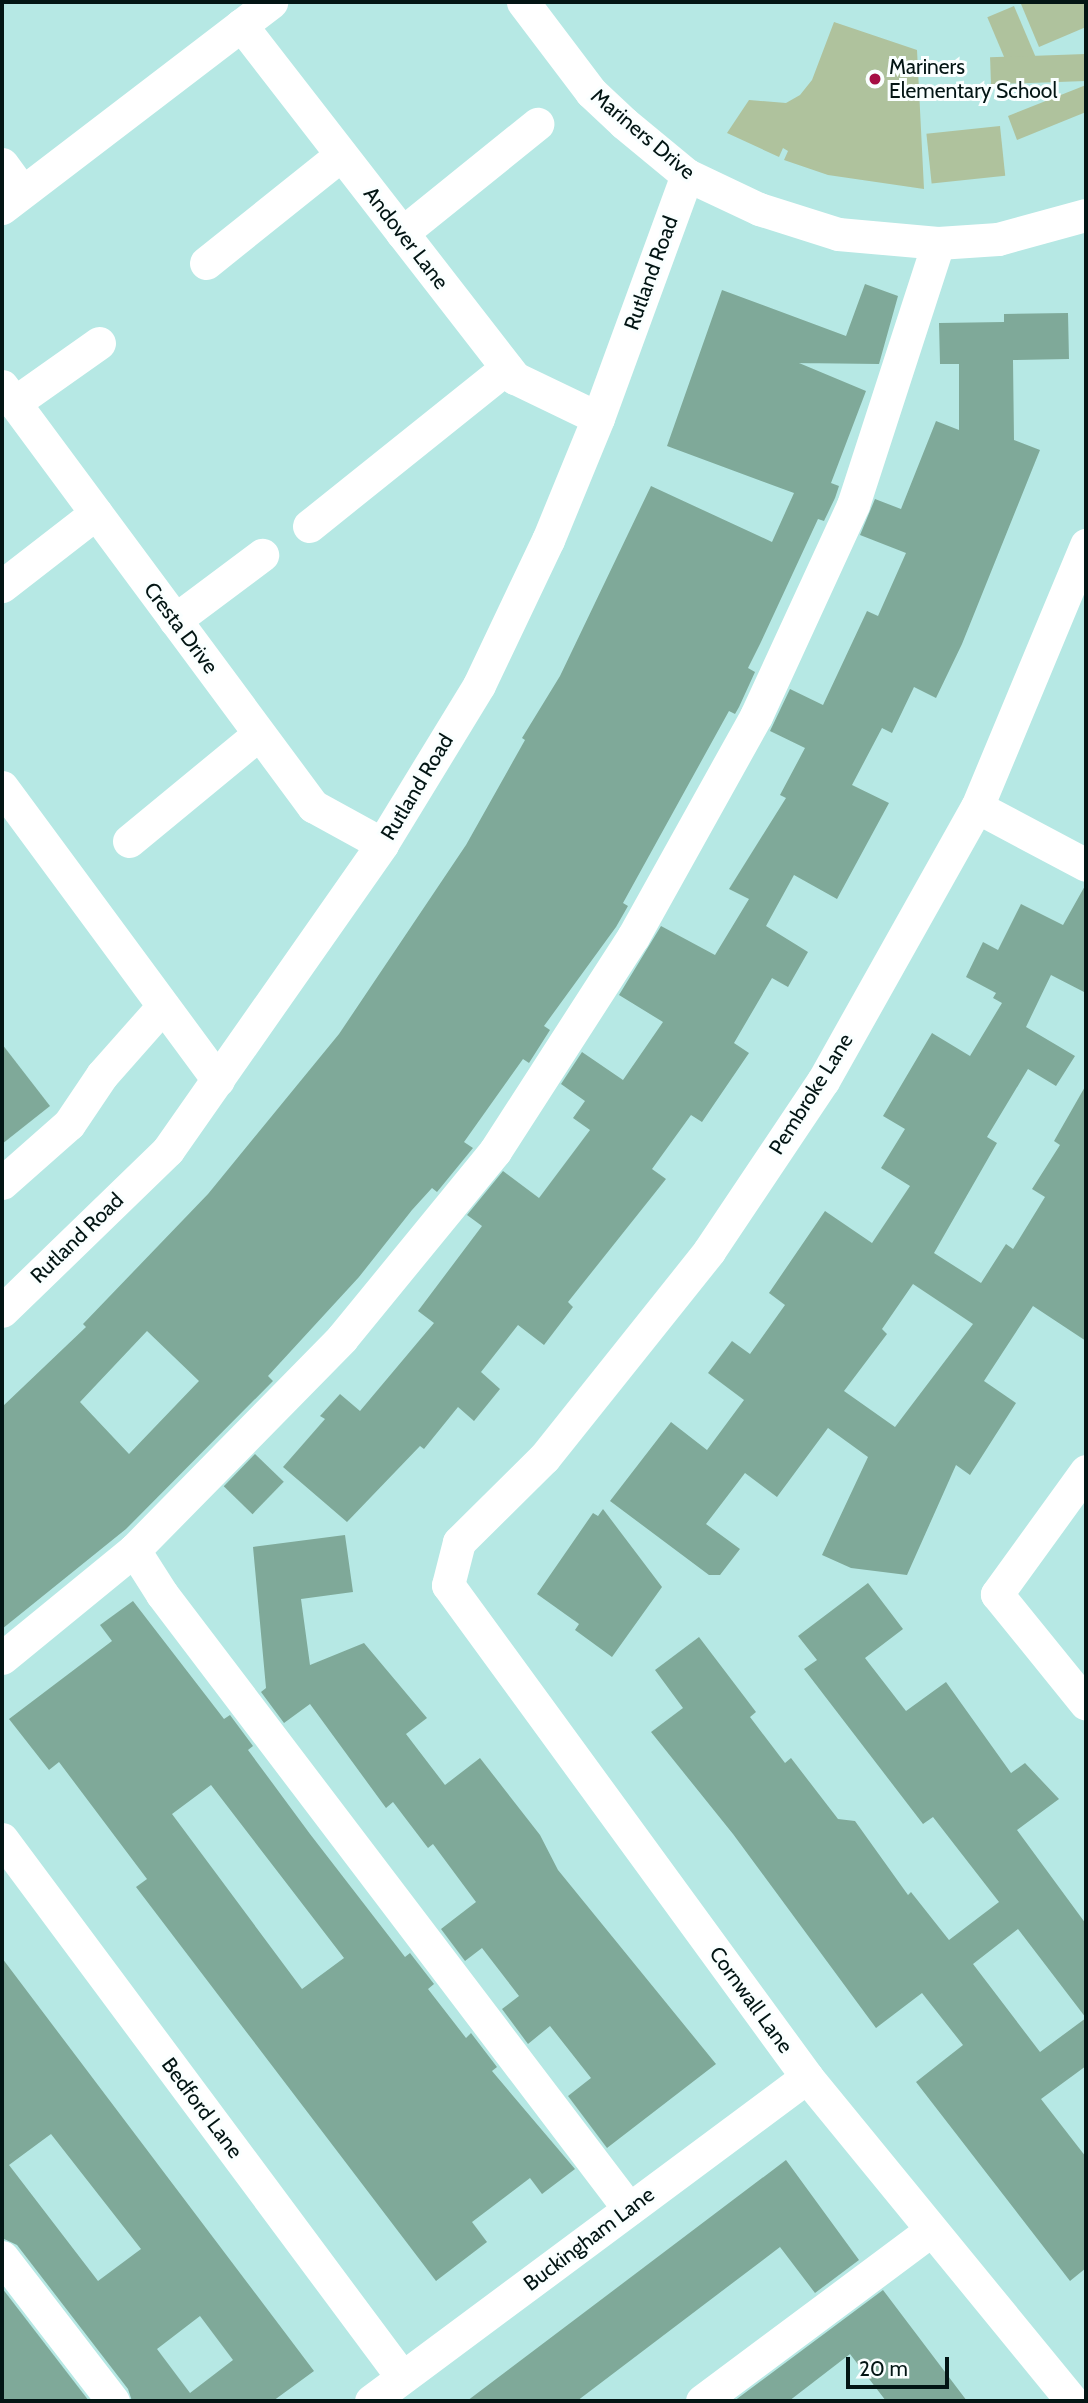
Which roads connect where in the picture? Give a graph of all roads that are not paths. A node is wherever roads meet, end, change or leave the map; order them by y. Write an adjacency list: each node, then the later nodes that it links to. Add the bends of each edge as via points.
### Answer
1 (271, 2): 3 (street)
2 (523, 2): 7 (street, Mariners Drive, via 591,92)
3 (241, 25): 5 (street, Andover Lane); 8 (street)
4 (537, 124): 10 (street)
5 (341, 155): 10 (street, Andover Lane); 12 (street)
6 (2, 164): 8 (street)
7 (687, 175): 11 (street, Mariners Drive, via 797,223 838,234); 16 (street, Rutland Road)
8 (12, 200)
9 (1086, 215): 11 (street, Mariners Drive, via 998,239)
10 (402, 233): 14 (street, Andover Lane)
11 (938, 243): 34 (street, via 853,505 756,716 633,937 486,1161 342,1338)
12 (206, 262)
13 (99, 344): 15 (street)
14 (506, 368): 16 (street, Andover Lane, via 515,379); 18 (street)
15 (8, 394): 17 (street, Cresta Drive)
16 (598, 418): 27 (street, Rutland Road, via 548,540 479,685)
17 (96, 513): 21 (street); 22 (street, Cresta Drive)
18 (309, 526)
19 (1086, 545): 25 (street, Pembroke Lane)
20 (262, 555): 22 (street)
21 (2, 586)
22 (175, 621): 23 (street, Cresta Drive)
23 (259, 734): 26 (street); 27 (street, Cresta Drive, via 313,806)
24 (2, 787): 29 (street)
25 (977, 807): 28 (street); 35 (street, Pembroke Lane, via 823,1081 709,1251 544,1458 459,1542)
26 (128, 842)
27 (382, 844): 30 (street, Rutland Road)
28 (1086, 865)
29 (163, 1006): 30 (street); 31 (street, via 69,1124)
30 (218, 1080): 32 (street, Rutland Road, via 168,1150)
31 (2, 1183)
32 (2, 1311)
33 (1086, 1471): 37 (street, via 997,1594)
34 (134, 1550): 36 (street); 40 (street, via 162,1594)
35 (448, 1585): 39 (street, Cornwall Lane)
36 (2, 1658)
37 (1086, 1704)
38 (2, 1839): 43 (street, Bedford Lane)
39 (807, 2077): 40 (street, Buckingham Lane); 41 (street, Cornwall Lane)
40 (629, 2209): 43 (street, Buckingham Lane)
41 (930, 2231): 46 (street); 47 (street, Cornwall Lane)
42 (2, 2257): 44 (street)
43 (402, 2377): 45 (street, Buckingham Lane)
44 (113, 2401)
45 (371, 2401)
46 (702, 2401)
47 (1072, 2401)

